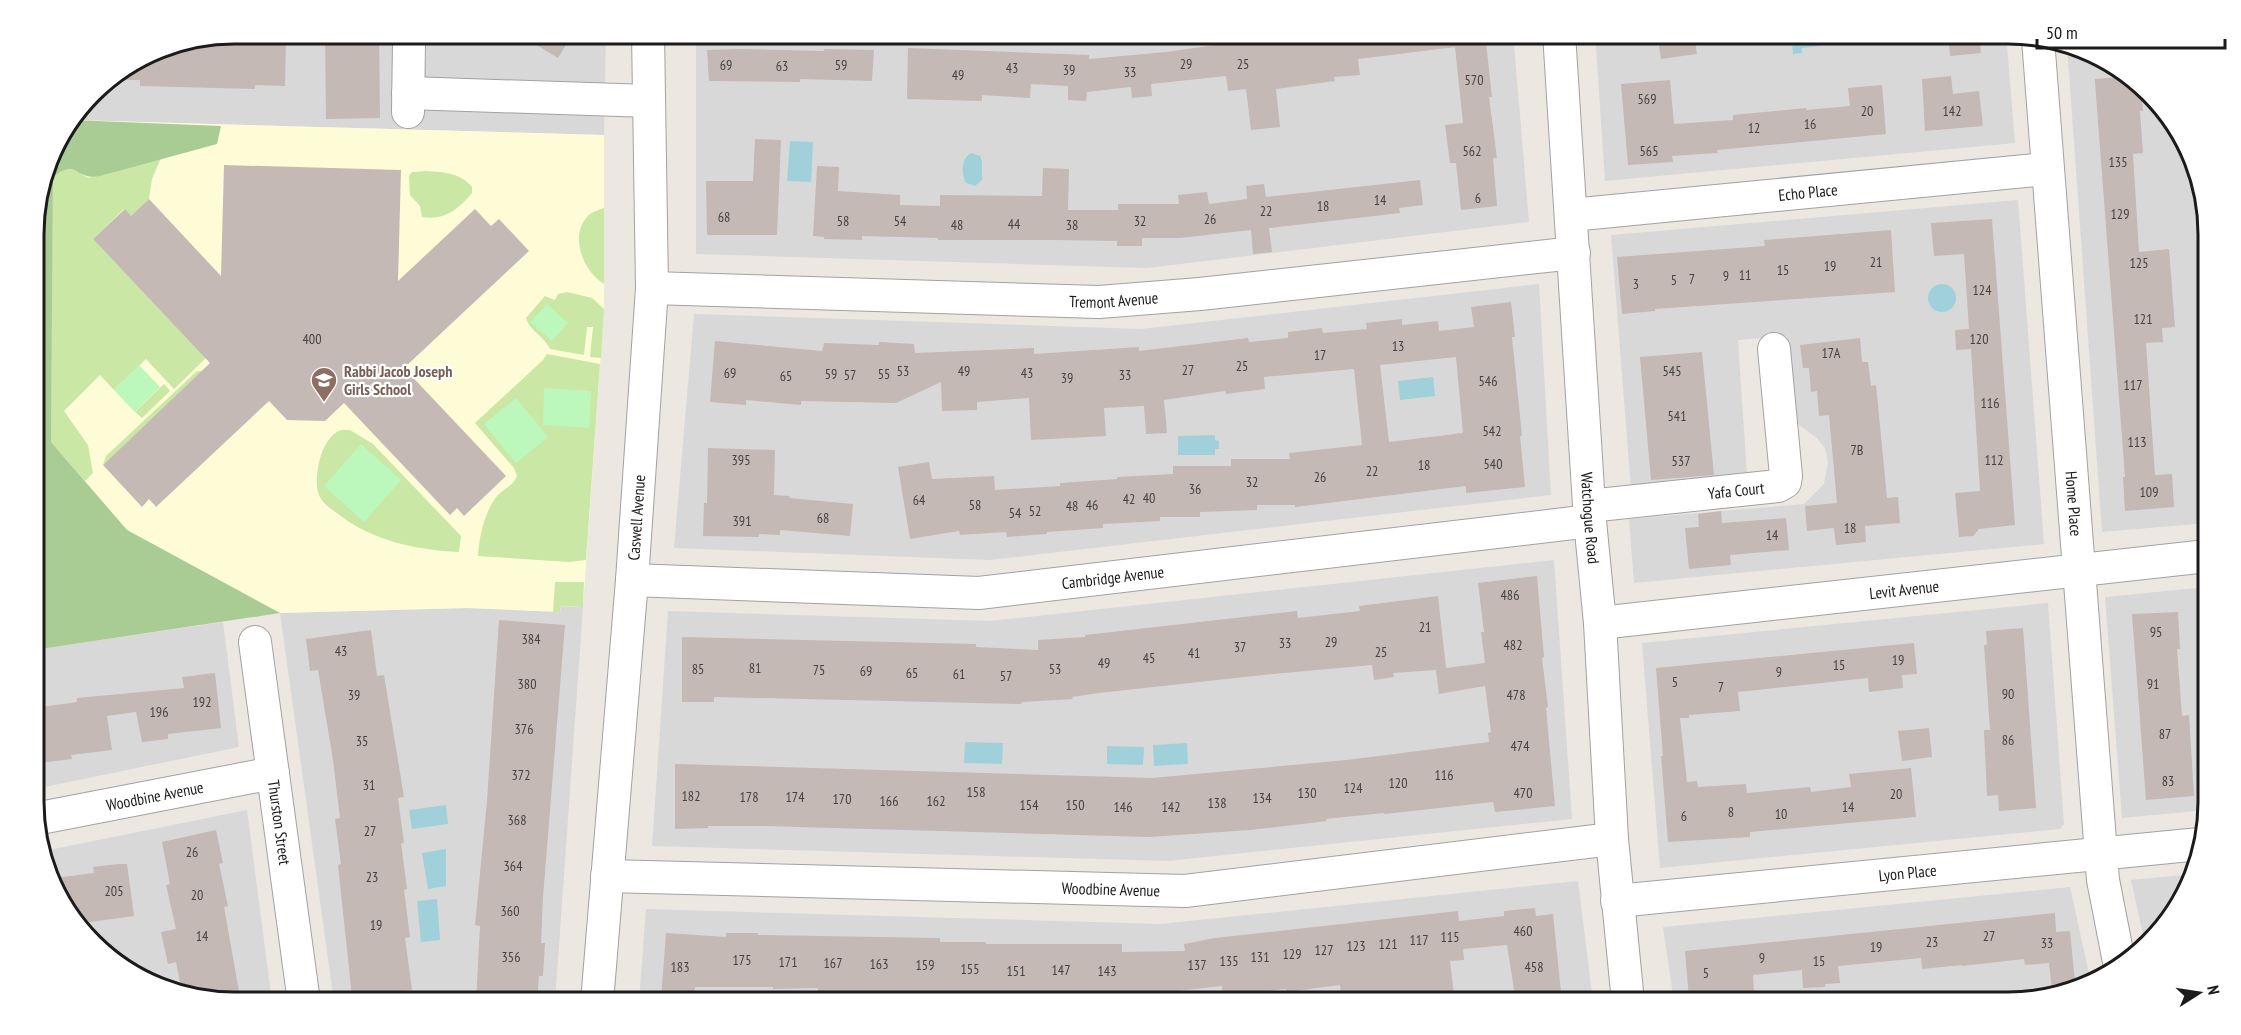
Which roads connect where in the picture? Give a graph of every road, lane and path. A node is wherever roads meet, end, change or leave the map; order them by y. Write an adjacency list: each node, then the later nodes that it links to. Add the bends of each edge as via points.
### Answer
1 (409, 44): 5 (street, via 408,102)
2 (648, 44): 5 (street, Caswell Avenue)
3 (1560, 44): 7 (street, Watchogue Road)
4 (2038, 46): 6 (street, Home Place)
5 (649, 101): 9 (street, Caswell Avenue)
6 (2046, 169): 7 (street, Echo Place); 13 (street, Home Place)
7 (1571, 215): 8 (street, Watchogue Road)
8 (1574, 253): 9 (street, Tremont Avenue, via 1099,302); 11 (street, Watchogue Road)
9 (652, 288): 14 (street, Caswell Avenue)
10 (1774, 349): 11 (street, Yafa Court, via 1785,482)
11 (1590, 513): 14 (street, Cambridge Avenue, via 979,593); 15 (street, Watchogue Road)
12 (2198, 557): 13 (street, Levit Avenue)
13 (2079, 569): 15 (street, Levit Avenue); 21 (street, Home Place)
14 (632, 580): 22 (street, Caswell Avenue)
15 (1600, 623): 19 (street, Watchogue Road)
16 (255, 642): 17 (street, Thurston Street)
17 (273, 773): 18 (street, Woodbine Avenue); 26 (street, Thurston Street)
18 (45, 817)
19 (1612, 839): 22 (street, Woodbine Avenue, via 1185,891); 23 (street, Watchogue Road)
20 (2193, 845): 21 (street, Lyon Place)
21 (2100, 854): 23 (street, Lyon Place); 24 (street, Home Place)
22 (607, 876): 27 (street, Caswell Avenue)
23 (1617, 901): 25 (street, Watchogue Road)
24 (2118, 956)
25 (1627, 991)
26 (303, 992)
27 (598, 992)

